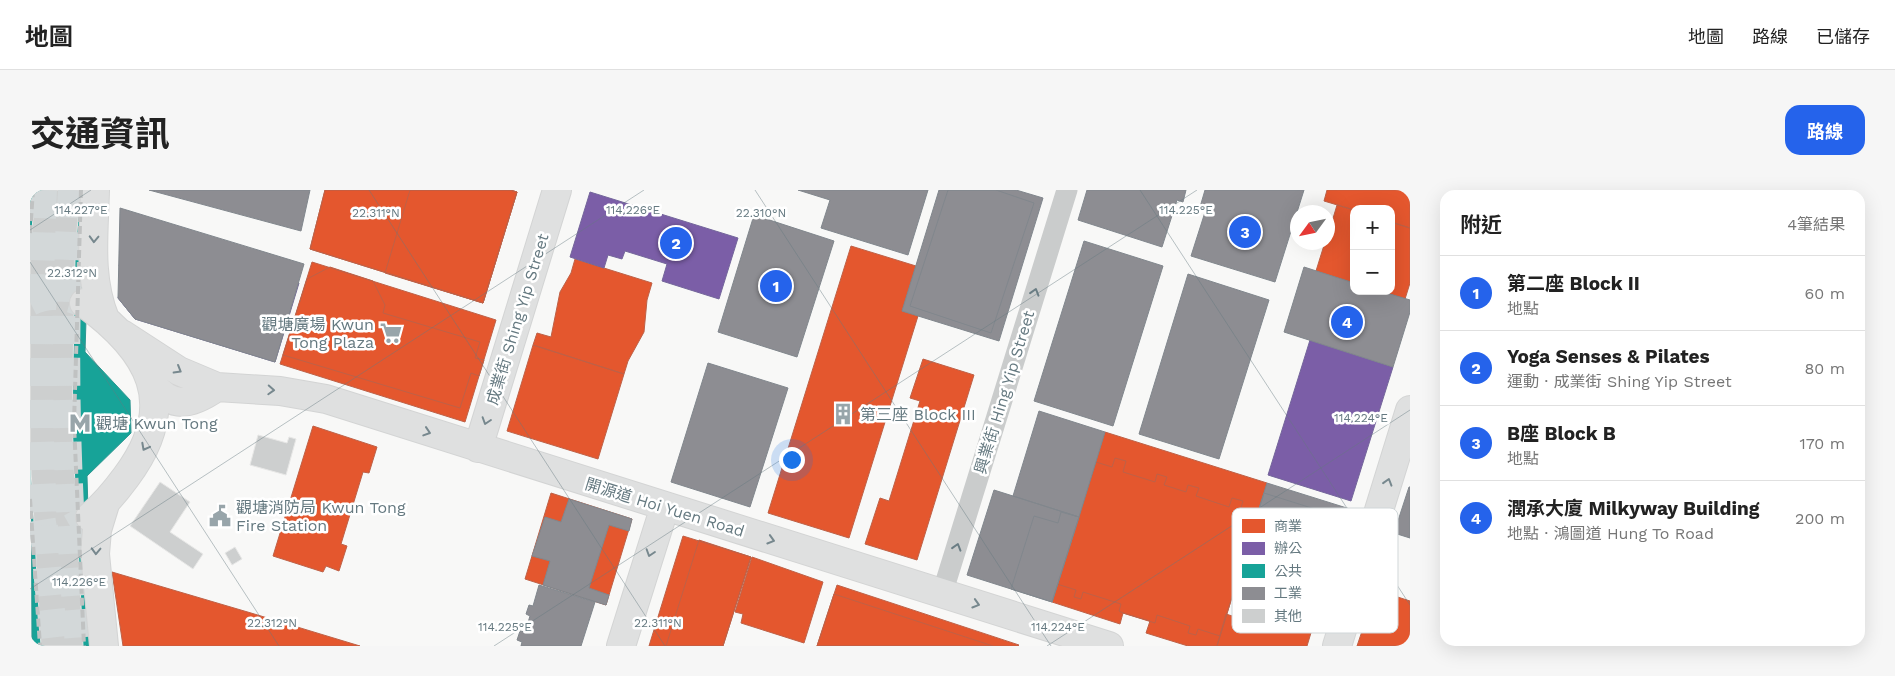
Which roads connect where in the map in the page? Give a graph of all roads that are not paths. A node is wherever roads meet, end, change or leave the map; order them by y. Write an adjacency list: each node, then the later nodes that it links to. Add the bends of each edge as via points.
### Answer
1 (95, 190): 4 (main road, one-way to 4, via 92,269)
2 (557, 190): 8 (main road, 成業街 Shing Yip Street, one-way to 8)
3 (1067, 190): 11 (street, 興業街 Hing Yip Street, one-way to 3)
4 (104, 319): 5 (main road, via 136,350); 6 (main road, 開源道 Hoi Yuen Road, one-way to 6, via 179,371)
5 (151, 383): 6 (main road, via 171,401 194,400); 13 (main road, one-way to 13, via 155,411 149,439 137,462 98,510 95,554)
6 (218, 386): 8 (main road, 開源道 Hoi Yuen Road, one-way to 8, via 280,390 326,399)
7 (1410, 410): 10 (main road, one-way to 7)
8 (478, 448): 9 (main road, 開源道 Hoi Yuen Road)
9 (664, 506): 11 (main road, 開源道 Hoi Yuen Road, one-way to 11); 14 (main road, one-way to 14)
10 (1380, 508)
11 (942, 594): 15 (main road, 開源道 Hoi Yuen Road, one-way to 15)
12 (1341, 633): 16 (main road, one-way to 12)
13 (104, 646)
14 (621, 646)
15 (1109, 646)
16 (1337, 646)

